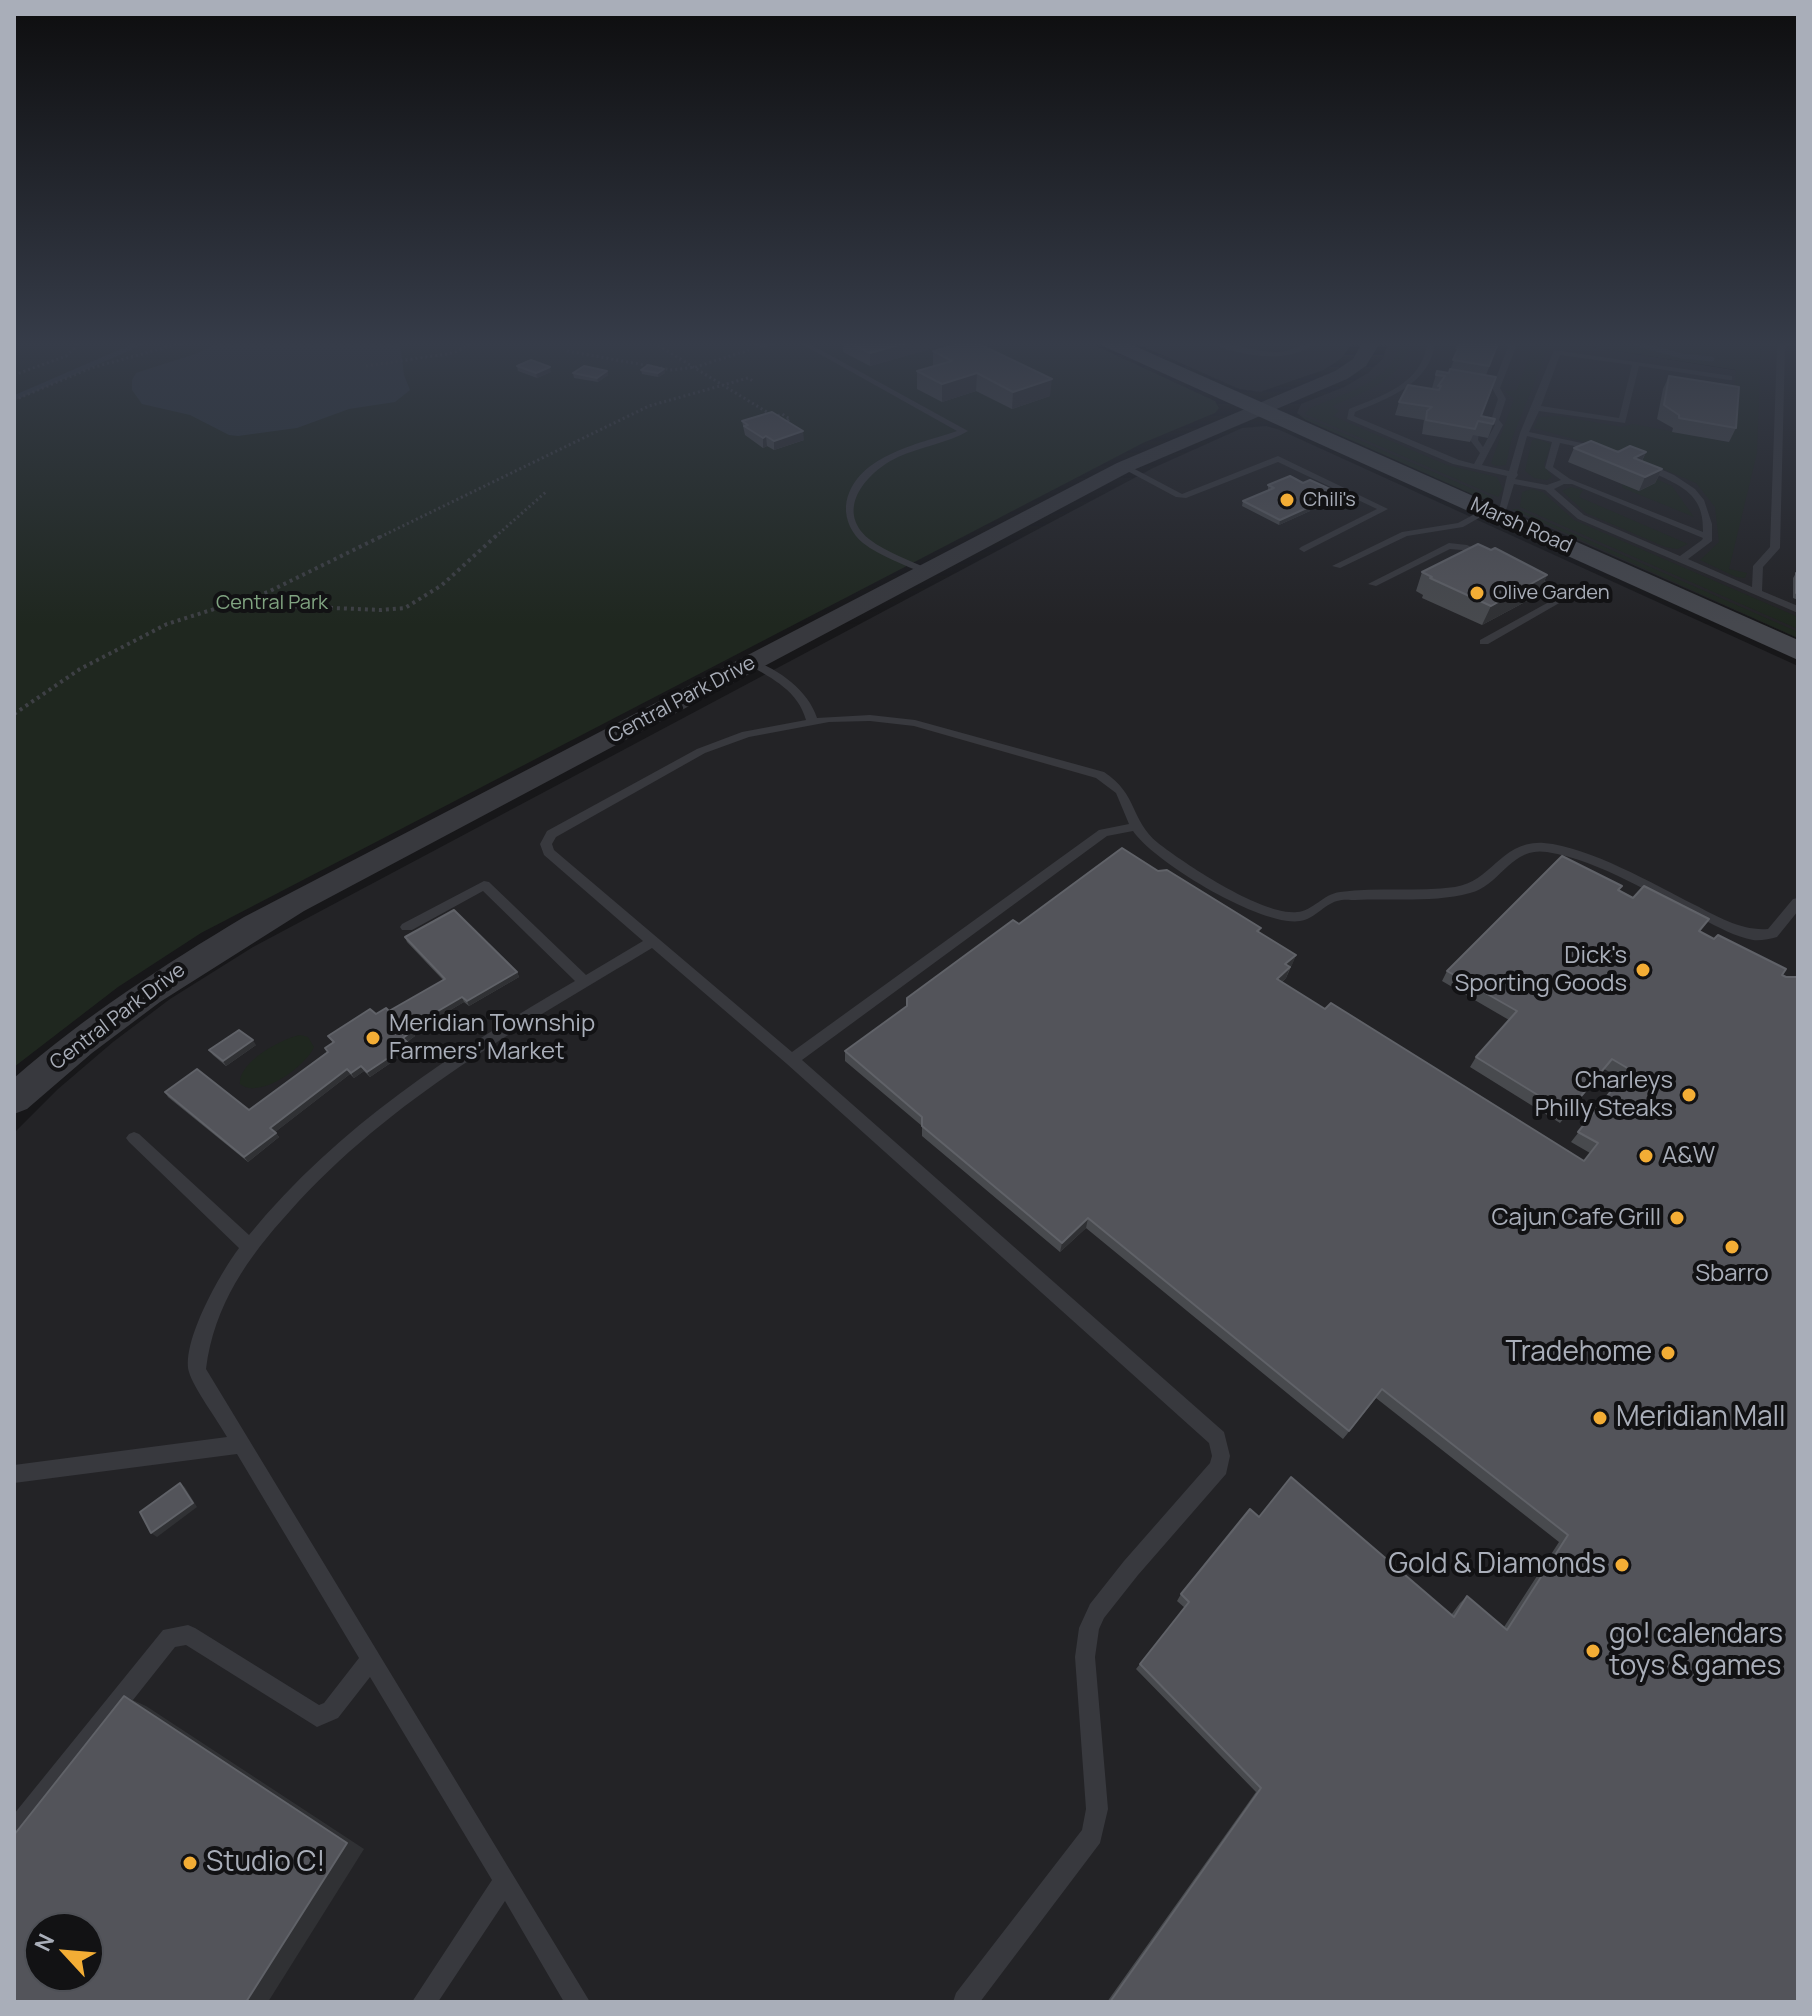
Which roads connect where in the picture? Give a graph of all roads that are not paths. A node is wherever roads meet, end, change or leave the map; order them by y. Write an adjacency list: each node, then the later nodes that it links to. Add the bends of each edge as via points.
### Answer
1 (947, 437): 24 (lane, via 885,459 858,483 850,505 852,521 867,541)
2 (1193, 437): 13 (street, Central Park Drive)
3 (1321, 437): 18 (main road, Marsh Road)
4 (1399, 437): 14 (lane)
5 (1480, 437): 6 (lane, via 1490,448); 14 (lane)
6 (1494, 437)
7 (1523, 437): 15 (lane)
8 (1543, 437): 10 (lane)
9 (1778, 437): 27 (lane, via 1775,548 1758,566)
10 (1557, 440): 11 (lane); 16 (lane, via 1549,468)
11 (1605, 454)
12 (1635, 464): 19 (lane, via 1691,487 1706,511)
13 (1124, 467): 20 (lane, via 1182,495 1278,459 1384,509); 24 (street, Central Park Drive)
14 (1477, 467): 15 (lane)
15 (1513, 478): 17 (lane); 18 (lane)
16 (1568, 481): 17 (lane); 19 (lane)
17 (1548, 488): 22 (lane, via 1581,517)
18 (1494, 514): 23 (lane, via 1405,534); 30 (main road, Marsh Road)
19 (1708, 537): 22 (lane)
20 (1304, 549)
21 (1494, 560): 26 (lane, via 1449,546)
22 (1681, 560): 27 (lane)
23 (1337, 566)
24 (927, 572): 31 (street, Central Park Drive)
25 (1519, 572): 29 (lane, via 1561,592 1563,598)
26 (1373, 584)
27 (1757, 592): 28 (lane)
28 (1798, 610)
29 (1484, 642)
30 (1798, 651)
31 (753, 663): 32 (lane, via 797,692); 39 (street, Central Park Drive, via 202,955 122,1009)
32 (812, 721): 33 (lane, via 870,718 915,723 1089,771 1122,790); 36 (lane, via 746,734 701,751 547,839 548,852)
33 (1135, 827): 34 (lane, via 1152,845 1207,879 1266,914 1287,918 1306,916 1334,897 1469,889 1521,849 1540,847 1619,874 1753,935 1772,934); 38 (lane, via 1103,833)
34 (1798, 902)
35 (407, 927): 37 (lane, via 484,885)
36 (653, 941): 37 (lane); 38 (lane)
37 (585, 982): 41 (lane, via 392,1103 319,1167)
38 (792, 1060): 49 (lane, via 1211,1430 1220,1447 1219,1467 1131,1568 1089,1628 1085,1657 1097,1809 1092,1835)
39 (14, 1099)
40 (134, 1138): 41 (lane)
41 (249, 1246): 42 (lane, via 210,1310 197,1370)
42 (240, 1444): 43 (lane); 44 (lane)
43 (14, 1474)
44 (371, 1659): 45 (lane, via 331,1711 317,1716 188,1635 177,1634); 46 (lane)
45 (14, 1832)
46 (505, 1880): 47 (lane); 48 (lane)
47 (424, 2002)
48 (578, 2002)
49 (965, 2002)

